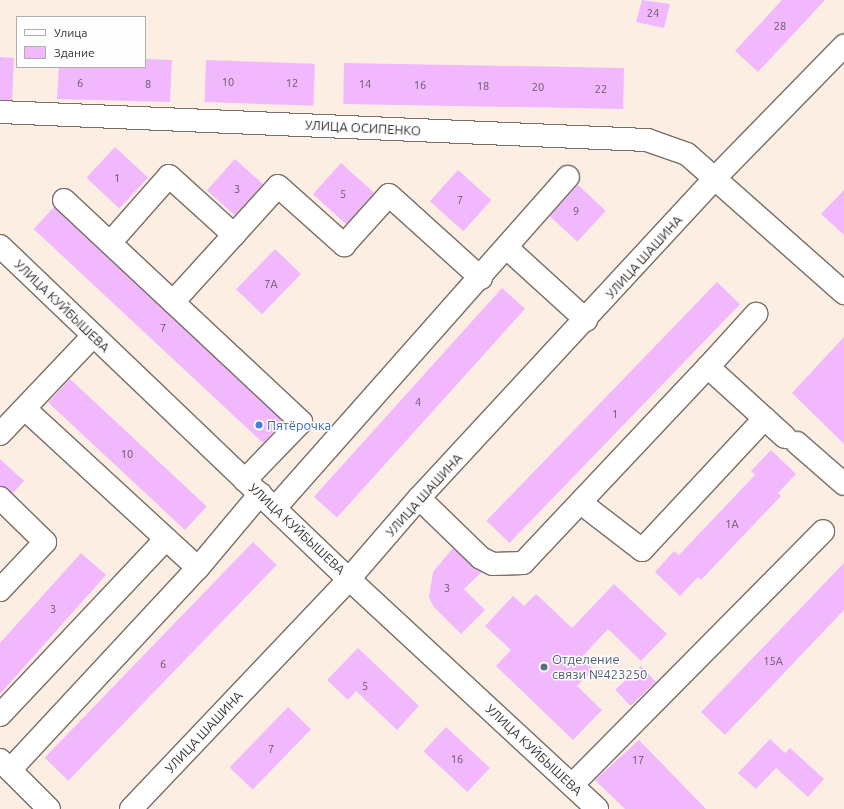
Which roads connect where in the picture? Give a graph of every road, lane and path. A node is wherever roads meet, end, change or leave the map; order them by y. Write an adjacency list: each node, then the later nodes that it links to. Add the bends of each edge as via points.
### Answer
1 (844, 46): 4 (street, УЛИЦА ШАШИНА)
2 (0, 112): 4 (street, УЛИЦА ОСИПЕНКО, via 647,140 687,154)
3 (568, 178): 9 (street)
4 (715, 178): 11 (street, УЛИЦА ОСИПЕНКО); 14 (street, УЛИЦА ШАШИНА)
5 (64, 200): 7 (street)
6 (234, 235): 7 (street, via 169,176); 10 (street, via 278,186 344,245 389,195); 12 (street)
7 (110, 243): 12 (street)
8 (0, 246): 15 (street, УЛИЦА КУЙБЫШЕВА)
9 (507, 248): 10 (street); 14 (street)
10 (481, 278): 21 (street)
11 (844, 293)
12 (174, 302): 21 (street, via 301,422)
13 (756, 314): 16 (street)
14 (586, 320): 23 (street, УЛИЦА ШАШИНА)
15 (92, 337): 17 (street); 21 (street, УЛИЦА КУЙБЫШЕВА)
16 (708, 367): 18 (street); 24 (street)
17 (25, 408): 19 (street); 26 (street)
18 (765, 418): 20 (street); 24 (street, via 642,550)
19 (0, 434)
20 (844, 484)
21 (260, 494): 27 (street); 28 (street, УЛИЦА КУЙБЫШЕВА)
22 (0, 498): 29 (street, via 45,542)
23 (419, 498): 24 (street, via 481,558 493,564 523,563); 28 (street, УЛИЦА ШАШИНА)
24 (581, 503)
25 (823, 532): 32 (street)
26 (166, 539): 27 (street); 30 (street)
27 (198, 568): 31 (street)
28 (349, 579): 32 (street, УЛИЦА КУЙБЫШЕВА); 34 (street, УЛИЦА ШАШИНА)
29 (0, 590)
30 (0, 715)
31 (5, 765): 33 (street)
32 (572, 785): 35 (street, УЛИЦА КУЙБЫШЕВА)
33 (50, 809)
34 (131, 809)
35 (597, 809)

